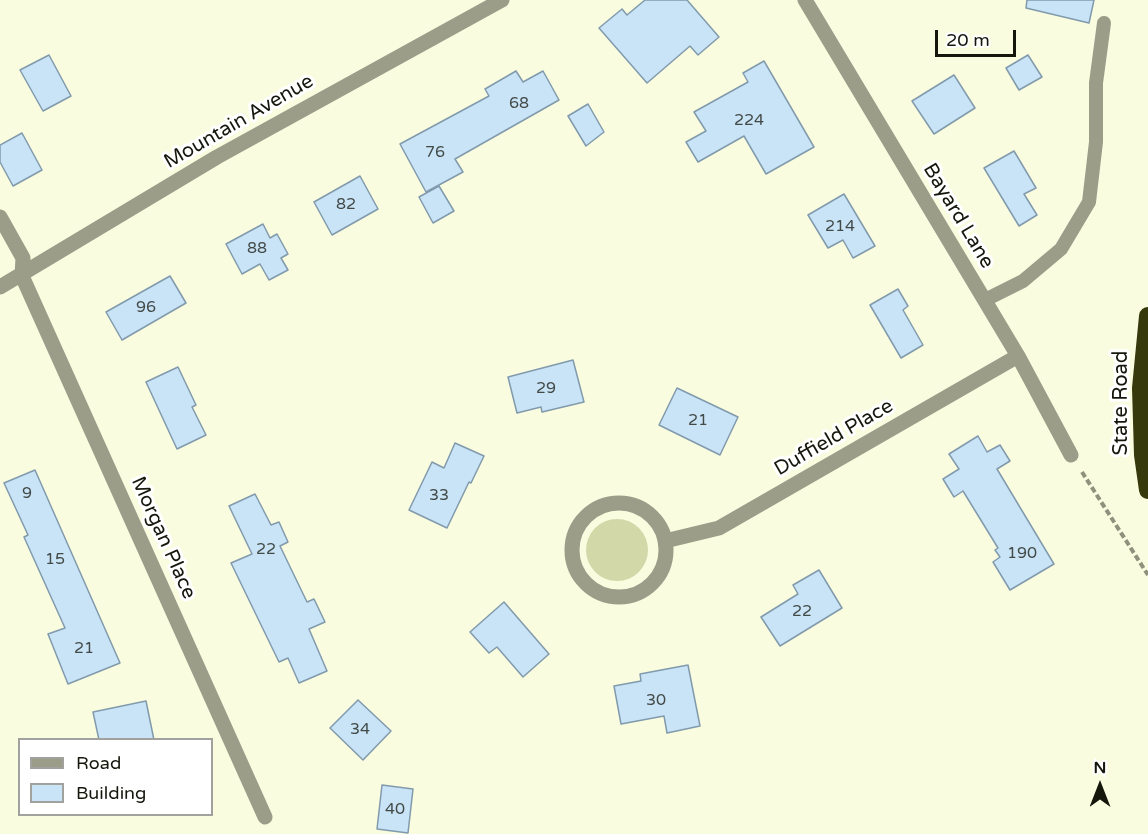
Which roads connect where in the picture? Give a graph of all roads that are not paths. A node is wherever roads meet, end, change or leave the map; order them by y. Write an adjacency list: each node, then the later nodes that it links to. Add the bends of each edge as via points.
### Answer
1 (502, 0): 5 (street, Mountain Avenue, via 217,157)
2 (806, 0): 7 (street, Bayard Lane)
3 (1104, 23): 7 (lane, via 1089,202 1061,249 1023,281)
4 (0, 217): 5 (street, Morgan Place, via 23,258)
5 (22, 276): 6 (street, Mountain Avenue); 13 (street, Morgan Place)
6 (0, 287)
7 (985, 300): 9 (street, Bayard Lane)
8 (1148, 316): 11 (highway, State Road, via 1141,388)
9 (1018, 356): 10 (street, Bayard Lane); 12 (street, Duffield Place, via 719,528)
10 (1071, 455)
11 (1148, 490)
12 (665, 541): 12 (street, via 651,515 624,503 610,504 584,518 576,530 572,559 578,575 604,595 636,594 660,572 666,557)
13 (266, 817)

